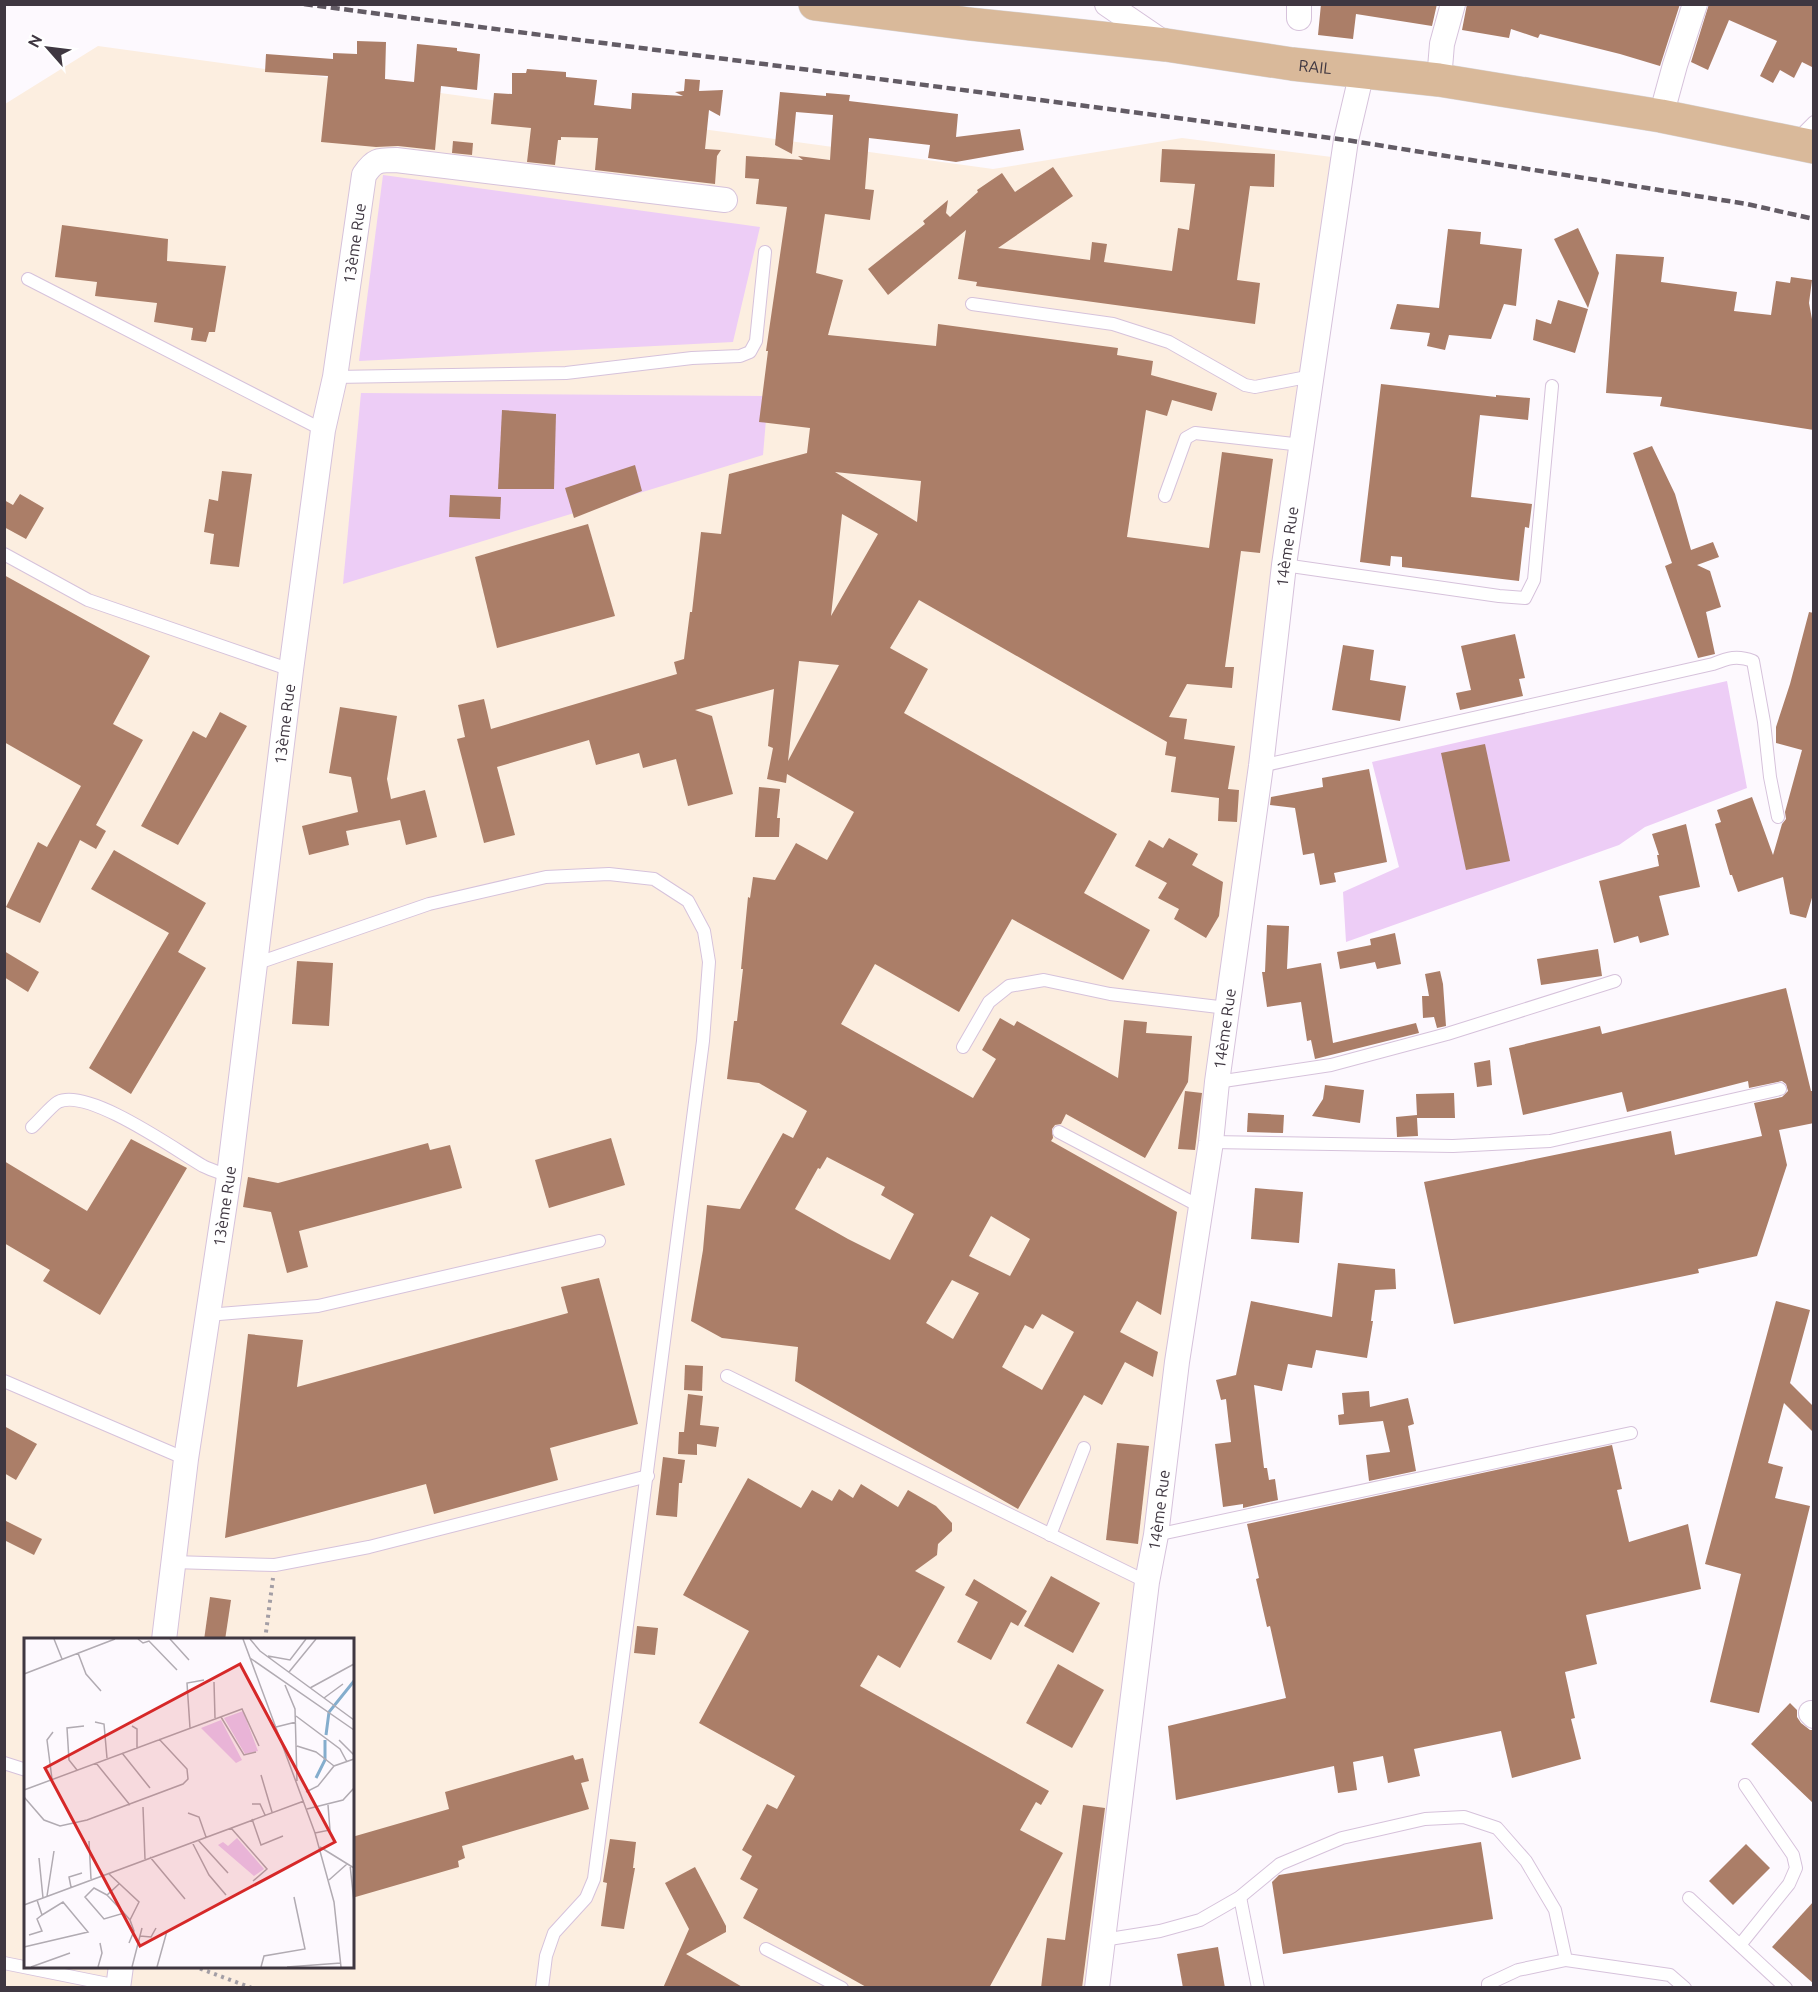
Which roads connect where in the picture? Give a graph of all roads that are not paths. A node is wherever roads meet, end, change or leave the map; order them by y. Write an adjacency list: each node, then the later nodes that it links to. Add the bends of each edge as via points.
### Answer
1 (815, 4): 5 (main road, RAIL)
2 (1107, 4): 5 (street)
3 (1453, 4): 7 (street, via 1442,44)
4 (1695, 4): 8 (street)
5 (1166, 45): 6 (main road, RAIL)
6 (1362, 72): 7 (main road, RAIL); 14 (street, 14ème Rue, via 1346,140)
7 (1439, 80): 8 (main road, RAIL)
8 (1661, 116): 9 (main road, RAIL)
9 (1807, 137)
10 (724, 200): 15 (street, 13ème Rue, via 396,160 372,163 364,175)
11 (765, 252): 15 (lane, via 756,340 750,352 740,356 566,373)
12 (28, 279): 17 (lane)
13 (972, 304): 14 (lane, via 1113,324 1169,342 1245,385 1255,387)
14 (1312, 376): 18 (street, 14ème Rue)
15 (335, 377): 17 (street, 13ème Rue)
16 (1551, 386): 21 (lane, via 1534,580 1525,598)
17 (323, 430): 22 (street, 13ème Rue)
18 (1302, 445): 19 (lane, via 1195,433 1186,438); 21 (street, 14ème Rue)
19 (1165, 496)
20 (4, 554): 22 (lane, via 88,600)
21 (1284, 565): 23 (street, 14ème Rue)
22 (291, 670): 25 (street, 13ème Rue)
23 (1262, 766): 24 (lane, via 1743,657 1753,661); 27 (street, 14ème Rue)
24 (1778, 817)
25 (255, 964): 34 (street, 13ème Rue); 43 (lane, via 429,904 546,877 609,874 654,879 688,901 704,931 709,962 703,1041)
26 (1614, 981): 29 (lane, via 1447,1034 1331,1065)
27 (1227, 1008): 28 (lane, via 1110,994 1044,980 1009,986 989,1002); 29 (street, 14ème Rue)
28 (963, 1047)
29 (1217, 1082): 33 (street, 14ème Rue)
30 (1780, 1089): 33 (lane, via 1550,1141 1453,1146)
31 (32, 1127): 34 (lane, via 59,1101 92,1104 157,1135 205,1167)
32 (1059, 1132): 35 (lane)
33 (1211, 1142): 35 (street, 14ème Rue)
34 (229, 1176): 37 (street, 13ème Rue)
35 (1201, 1208): 45 (street, 14ème Rue)
36 (599, 1241): 37 (lane, via 318,1306)
37 (207, 1315): 42 (street, 13ème Rue)
38 (727, 1376): 44 (lane)
39 (4, 1381): 42 (lane)
40 (1631, 1433): 45 (lane)
41 (1084, 1448): 44 (lane)
42 (186, 1459): 46 (street, 13ème Rue)
43 (648, 1476): 46 (lane, via 369,1547 275,1565); 63 (lane, via 594,1879 586,1898 554,1933)
44 (1050, 1534): 47 (lane)
45 (1156, 1535): 47 (street, 14ème Rue)
46 (173, 1562): 48 (street, 13ème Rue)
47 (1147, 1582): 54 (street, 14ème Rue)
48 (164, 1638)
49 (4, 1763): 50 (lane)
50 (24, 1769)
51 (1745, 1785): 55 (lane, via 1793,1855 1796,1868 1789,1884)
52 (1240, 1897): 54 (lane, via 1200,1920); 57 (lane, via 1280,1864 1342,1838 1425,1819 1464,1817 1497,1828 1526,1861 1555,1910); 66 (lane)
53 (1689, 1898): 55 (lane)
54 (1103, 1940): 65 (street, 14ème Rue)
55 (1740, 1945): 68 (lane)
56 (766, 1948): 64 (lane)
57 (1566, 1959): 62 (lane, via 1518,1970); 67 (lane, via 1670,1975)
58 (4, 1963): 59 (lane)
59 (24, 1966)
60 (38, 1968): 61 (lane)
61 (119, 1980)
62 (1484, 1986)
63 (542, 1988)
64 (842, 1988)
65 (1097, 1988)
66 (1258, 1988)
67 (1685, 1988)
68 (1786, 1988)

